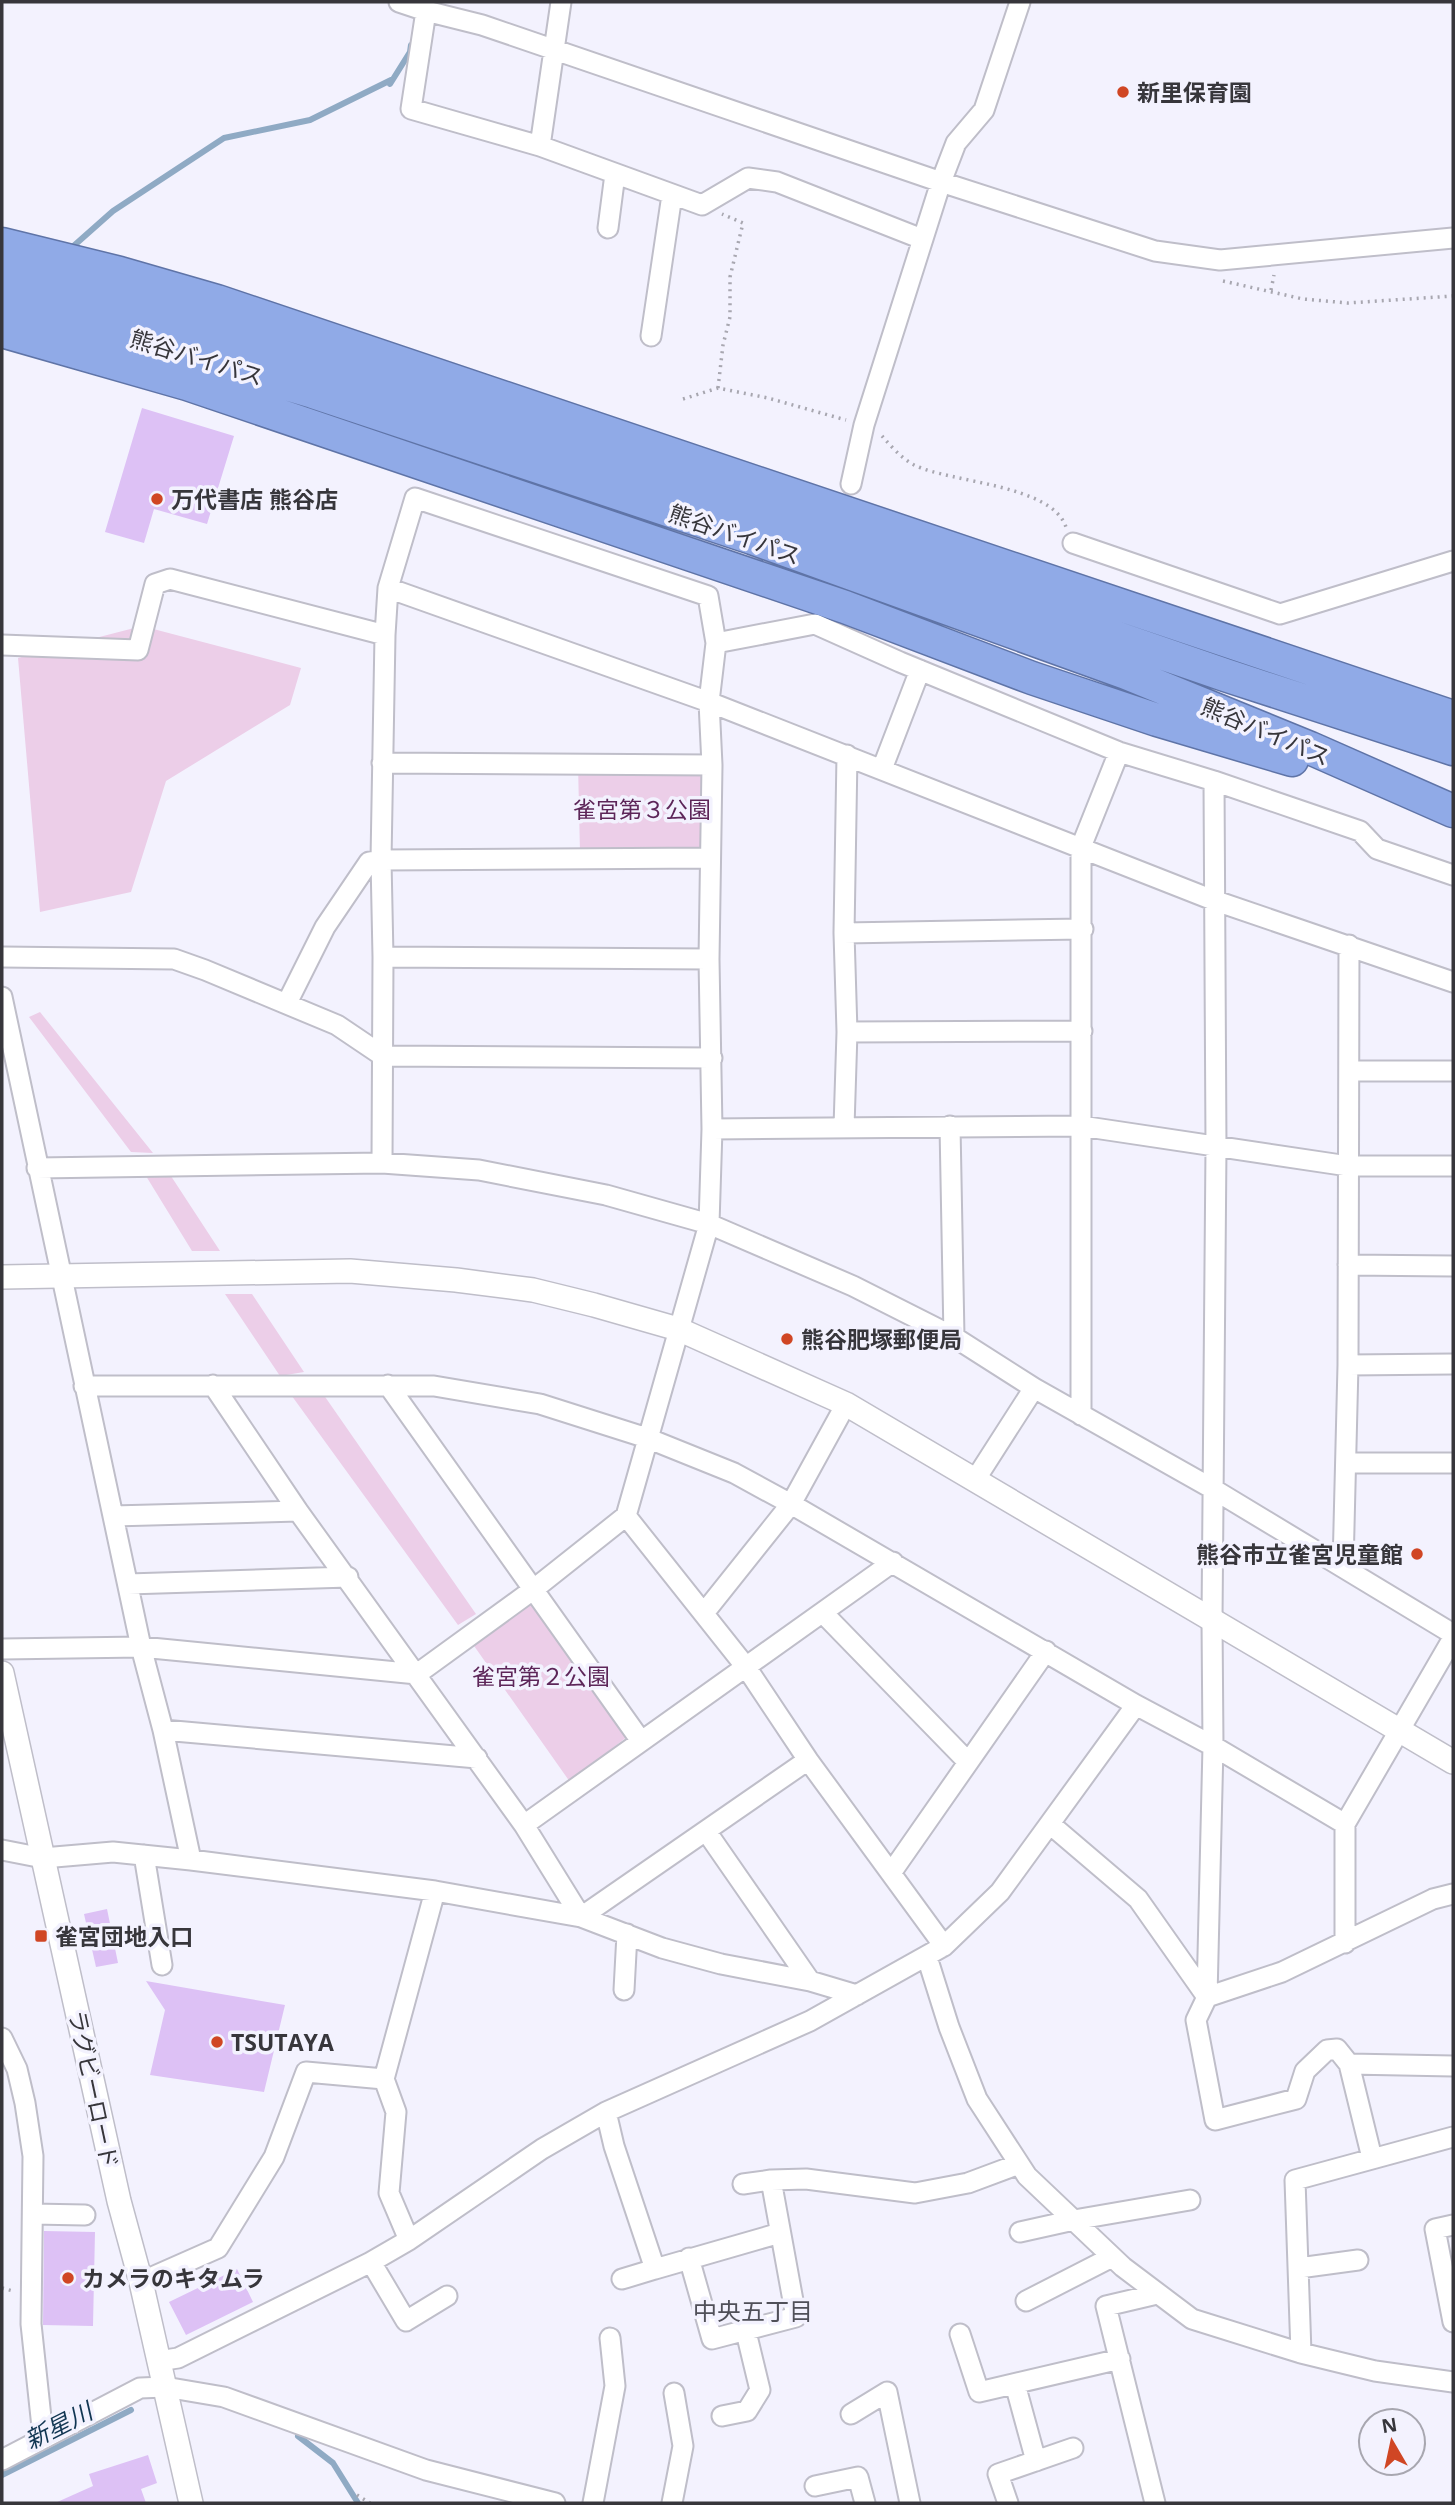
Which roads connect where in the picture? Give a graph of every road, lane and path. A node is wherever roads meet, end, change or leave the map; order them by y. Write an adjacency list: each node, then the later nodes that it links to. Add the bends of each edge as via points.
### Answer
1 (401, 2): 4 (street)
2 (561, 2): 5 (street)
3 (1020, 2): 8 (street, via 984,110 956,143)
4 (425, 11): 5 (street); 6 (street, via 411,109)
5 (554, 50): 6 (street); 8 (street)
6 (540, 146): 7 (street)
7 (615, 174): 9 (street); 11 (street)
8 (941, 182): 12 (street, via 1155,251 1220,260); 13 (street)
9 (673, 195): 10 (street); 21 (street)
10 (702, 205): 13 (street, via 748,178 777,182); 22 (path, via 743,223 730,277 730,317)
11 (608, 228)
12 (1453, 238)
13 (922, 239): 24 (street)
14 (2, 244): 19 (highway, via 44,255)
15 (2, 272): 19 (highway, 熊谷バイパス)
16 (1221, 281): 17 (path, via 1303,299 1348,303)
17 (1453, 296)
18 (2, 299): 19 (highway, 熊谷バイパス)
19 (116, 302): 34 (highway, via 217,301); 35 (highway, 熊谷バイパス, via 317,362); 42 (highway, 熊谷バイパス, via 313,392 752,538 1126,673)
20 (2, 331): 42 (highway, via 187,384 586,518 1157,720)
21 (651, 336)
22 (718, 388): 23 (path); 24 (path)
23 (683, 399)
24 (864, 425): 25 (street); 26 (path, via 915,465 1034,498 1063,519)
25 (850, 484)
26 (1073, 543): 27 (street, via 1280,614)
27 (1453, 561)
28 (388, 589): 29 (street); 30 (street, via 415,498 708,596); 33 (street)
29 (384, 635): 31 (street, via 170,579 155,584 138,650); 38 (street)
30 (716, 643): 32 (street, via 815,624); 33 (street)
31 (2, 645)
32 (920, 670): 36 (street); 40 (street)
33 (709, 702): 37 (street); 39 (street)
34 (1453, 717)
35 (1453, 749)
36 (1119, 752): 41 (street); 44 (street)
37 (847, 755): 40 (street); 50 (street)
38 (382, 764): 39 (street); 46 (street)
39 (712, 765): 45 (street)
40 (882, 769): 44 (street)
41 (1214, 781): 47 (street, via 1360,831 1377,849); 48 (street)
42 (1424, 799): 43 (highway, 熊谷バイパス)
43 (1453, 811)
44 (1081, 847): 48 (street); 49 (street)
45 (710, 858): 46 (street); 54 (street)
46 (382, 860): 53 (street); 57 (street, via 369,862 325,927)
47 (1453, 875)
48 (1213, 900): 51 (street); 68 (street)
49 (1083, 929): 50 (street); 58 (street)
50 (844, 933): 59 (street)
51 (1349, 946): 55 (street); 62 (street)
52 (2, 957): 57 (street, via 174,959)
53 (383, 957): 54 (street); 60 (street)
54 (709, 959): 61 (street)
55 (1453, 982)
56 (2, 998): 72 (street)
57 (286, 1003): 60 (street, via 337,1025)
58 (1082, 1031): 59 (street); 65 (street)
59 (846, 1032): 66 (street)
60 (383, 1056): 61 (street); 69 (street)
61 (712, 1058): 67 (street)
62 (1350, 1071): 63 (street); 70 (street)
63 (1453, 1071)
64 (950, 1126): 65 (street); 66 (street); 79 (street)
65 (1081, 1126): 68 (street); 87 (street)
66 (844, 1127): 67 (street)
67 (712, 1129): 73 (street)
68 (1216, 1147): 70 (street); 92 (street)
69 (382, 1163): 72 (street); 73 (street, via 479,1170 606,1195)
70 (1348, 1166): 71 (street); 74 (street)
71 (1453, 1166)
72 (37, 1168): 76 (street)
73 (709, 1224): 78 (street); 79 (street, via 853,1286)
74 (1348, 1265): 75 (street); 81 (street)
75 (1453, 1266)
76 (60, 1276): 77 (street); 78 (street, via 350,1271 456,1280 533,1290); 84 (street)
77 (2, 1277)
78 (678, 1329): 86 (street); 88 (street)
79 (954, 1337): 85 (street)
80 (1453, 1364): 81 (street)
81 (1348, 1365): 89 (street)
82 (213, 1385): 83 (street); 84 (street); 94 (street)
83 (388, 1385): 88 (street, via 434,1386 540,1404); 101 (street)
84 (84, 1386): 95 (street)
85 (1034, 1388): 87 (street); 91 (street)
86 (846, 1404): 91 (street); 93 (street)
87 (1081, 1415): 92 (street)
88 (647, 1438): 93 (street, via 734,1473); 96 (street)
89 (1347, 1463): 90 (street); 98 (street)
90 (1453, 1463)
91 (975, 1480): 104 (street)
92 (1213, 1489): 98 (street); 104 (street)
93 (791, 1504): 97 (street); 102 (street)
94 (298, 1511): 95 (street); 99 (street)
95 (113, 1516): 100 (street)
96 (626, 1516): 101 (street); 102 (street)
97 (893, 1562): 103 (street); 108 (street)
98 (1343, 1567): 105 (street)
99 (348, 1577): 100 (street); 111 (street)
100 (128, 1584): 106 (street)
101 (534, 1589): 111 (street); 115 (street)
102 (704, 1613): 109 (street)
103 (823, 1613): 109 (street); 119 (street)
104 (1212, 1620): 114 (street); 116 (street)
105 (1453, 1636): 114 (street)
106 (141, 1647): 107 (street); 111 (street); 113 (street)
107 (2, 1649)
108 (1046, 1651): 112 (street); 119 (street)
109 (746, 1667): 115 (street); 118 (street)
110 (2, 1673): 127 (street, ラグビーロード)
111 (417, 1674): 117 (street)
112 (1136, 1705): 116 (street); 121 (street)
113 (163, 1730): 117 (street); 128 (street)
114 (1400, 1731): 120 (street); 122 (street)
115 (641, 1741): 123 (street)
116 (1213, 1746): 122 (street); 141 (street)
117 (477, 1758): 123 (street)
118 (808, 1760): 124 (street); 129 (street)
119 (968, 1762): 129 (street)
120 (1453, 1762)
121 (1051, 1824): 135 (street, via 1000,1892); 141 (street, via 1138,1899)
122 (1345, 1824): 134 (street)
123 (524, 1825): 132 (street)
124 (706, 1831): 132 (street); 138 (street)
125 (2, 1850): 127 (street)
126 (144, 1855): 127 (street, via 113,1852); 128 (street); 137 (street)
127 (43, 1858): 167 (street, ラグビーロード)
128 (191, 1860): 130 (street)
129 (891, 1872): 135 (street)
130 (435, 1891): 132 (street); 145 (street)
131 (1453, 1894): 134 (street, via 1433,1899)
132 (582, 1917): 133 (street)
133 (627, 1934): 138 (street, via 721,1964); 139 (street)
134 (1345, 1942): 141 (street, via 1282,1972)
135 (944, 1946): 136 (street)
136 (927, 1956): 140 (street); 149 (street, via 977,2099)
137 (162, 1965)
138 (810, 1981): 140 (street)
139 (624, 1990)
140 (857, 1995): 146 (street, via 810,2021)
141 (1208, 1997): 143 (street, via 1196,2020 1215,2120 1296,2099 1305,2071 1327,2050 1338,2049)
142 (2, 2038): 153 (street, via 17,2069 25,2103 33,2156)
143 (1349, 2064): 144 (street); 148 (street)
144 (1453, 2066)
145 (384, 2079): 159 (street, via 396,2112 389,2193); 167 (street, via 306,2072 274,2157 218,2248)
146 (606, 2112): 159 (street, via 542,2149); 165 (street)
147 (1453, 2137): 148 (street)
148 (1371, 2158): 164 (street, via 1295,2180)
149 (1019, 2164): 150 (street, via 968,2183 915,2193 806,2179); 155 (street)
150 (771, 2180): 151 (street); 158 (street)
151 (743, 2184)
152 (1190, 2200): 155 (street)
153 (33, 2214): 154 (street); 184 (street, via 31,2324)
154 (85, 2215)
155 (1074, 2220): 157 (street); 160 (street)
156 (1453, 2225): 171 (street, via 1436,2229)
157 (1020, 2232)
158 (780, 2233): 161 (street); 172 (street, via 796,2317)
159 (409, 2240): 163 (street)
160 (1112, 2257): 168 (street); 170 (street)
161 (689, 2259): 165 (street); 172 (street, via 712,2339)
162 (1358, 2260): 164 (street)
163 (371, 2262): 169 (street, via 407,2321); 177 (street, via 178,2358)
164 (1299, 2268): 175 (street)
165 (654, 2269): 166 (street)
166 (622, 2280)
167 (141, 2282): 177 (street, ラグビーロード)
168 (1157, 2294): 175 (street, via 1192,2319); 176 (street, via 1106,2306)
169 (447, 2297)
170 (1026, 2301)
171 (1453, 2322)
172 (746, 2332): 183 (street, via 760,2390 747,2411)
173 (960, 2334): 179 (street, via 979,2392)
174 (610, 2338): 193 (street, via 615,2386)
175 (1301, 2353): 178 (street, via 1375,2371)
176 (1120, 2359): 179 (street); 198 (street)
177 (158, 2361): 180 (street, ラグビーロード)
178 (1453, 2382)
179 (1015, 2384): 187 (street)
180 (165, 2387): 184 (street, via 140,2388); 190 (street, ラグビーロード); 192 (street, via 225,2397 426,2470)
181 (674, 2393): 194 (street, via 683,2446)
182 (851, 2414): 196 (street, via 887,2392)
183 (722, 2416)
184 (46, 2435): 186 (street)
185 (1073, 2448): 187 (street)
186 (2, 2460)
187 (1036, 2460): 197 (street, via 998,2474)
188 (816, 2486): 195 (street, via 858,2477)
189 (357, 2495): 191 (path)
190 (191, 2503)
191 (370, 2503)
192 (555, 2503)
193 (593, 2503)
194 (672, 2503)
195 (865, 2503)
196 (910, 2503)
197 (1008, 2503)
198 (1155, 2503)

